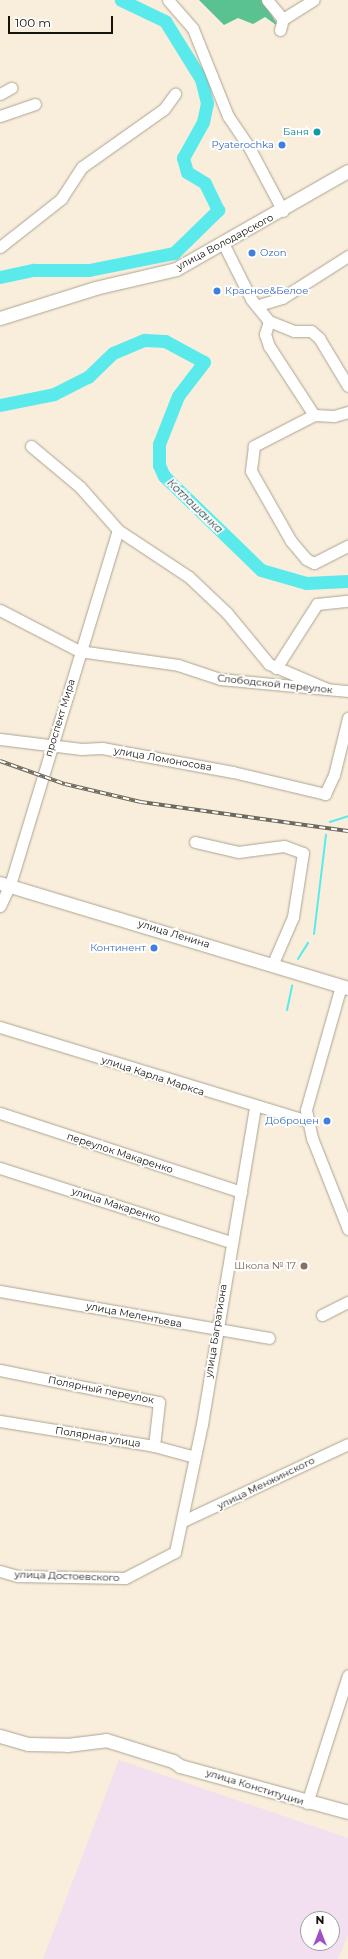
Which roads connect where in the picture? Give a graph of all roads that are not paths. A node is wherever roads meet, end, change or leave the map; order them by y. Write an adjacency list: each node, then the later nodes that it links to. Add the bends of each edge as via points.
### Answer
1 (168, 0): 12 (street, via 193,30 228,116 250,149)
2 (267, 0): 4 (street)
3 (314, 0): 4 (street)
4 (283, 19): 5 (street)
5 (280, 30)
6 (10, 88): 7 (street)
7 (0, 94)
8 (175, 94): 14 (street, via 164,109 82,167 61,199)
9 (35, 104): 10 (street)
10 (0, 116)
11 (348, 171): 12 (main road, улица Володарского)
12 (283, 211): 13 (main road, улица Володарского)
13 (224, 245): 16 (street, via 237,275); 17 (main road, улица Володарского, via 176,269 95,288)
14 (0, 247)
15 (348, 256): 16 (street, via 282,298)
16 (259, 305): 18 (street)
17 (0, 318)
18 (269, 321): 19 (street, via 294,330 311,331 319,338); 21 (street, via 265,334 269,346)
19 (348, 386)
20 (348, 412): 21 (street, via 334,416)
21 (314, 415): 24 (street, via 254,446 250,457 251,471 291,541 314,563)
22 (31, 446): 23 (street, via 80,487)
23 (118, 530): 27 (street, проспект Мира); 28 (street, via 189,577)
24 (348, 546)
25 (348, 601): 28 (street, via 317,604)
26 (0, 610): 27 (street, Слободской переулок)
27 (79, 651): 29 (street, Слободской переулок, via 178,664 220,679); 33 (street, проспект Мира)
28 (276, 668): 29 (street)
29 (328, 689): 30 (street, Слободской переулок)
30 (348, 692)
31 (348, 718): 33 (street, улица Ломоносова, via 334,775 324,794 142,755)
32 (0, 739): 33 (street, улица Ломоносова)
33 (51, 746): 35 (street, проспект Мира)
34 (195, 842): 37 (street, via 238,852 284,846 303,853 293,917)
35 (5, 884): 36 (street, проспект Мира); 37 (main road, улица Ленина)
36 (0, 906)
37 (273, 963): 38 (main road, улица Ленина)
38 (344, 987): 42 (street, via 306,1110)
39 (0, 1027): 40 (street, улица Карла Маркса)
40 (255, 1108): 42 (street, улица Карла Маркса); 44 (street, улица Багратиона)
41 (0, 1113): 44 (street, переулок Макаренко)
42 (307, 1121): 45 (street)
43 (0, 1168): 46 (street, улица Макаренко)
44 (241, 1192): 46 (street, улица Багратиона)
45 (348, 1229)
46 (231, 1242): 50 (street, улица Багратиона)
47 (0, 1291): 50 (street, улица Мелентьева)
48 (348, 1302): 49 (street)
49 (322, 1315)
50 (215, 1331): 51 (street, улица Мелентьева); 56 (street, улица Багратиона)
51 (269, 1338)
52 (0, 1370): 55 (street, Полярный переулок, via 159,1402)
53 (0, 1421): 55 (street, Полярная улица)
54 (348, 1444): 57 (street, улица Менжинского)
55 (154, 1446): 56 (street, Полярная улица)
56 (195, 1457): 57 (street, улица Багратиона)
57 (183, 1521): 58 (street, улица Багратиона)
58 (176, 1552): 59 (street, улица Достоевского, via 125,1578 18,1576)
59 (0, 1571)
60 (348, 1675): 62 (street)
61 (0, 1736): 62 (main road, улица Конституции, via 28,1744 67,1745 106,1740)
62 (307, 1803): 63 (main road, улица Конституции)
63 (348, 1812)

